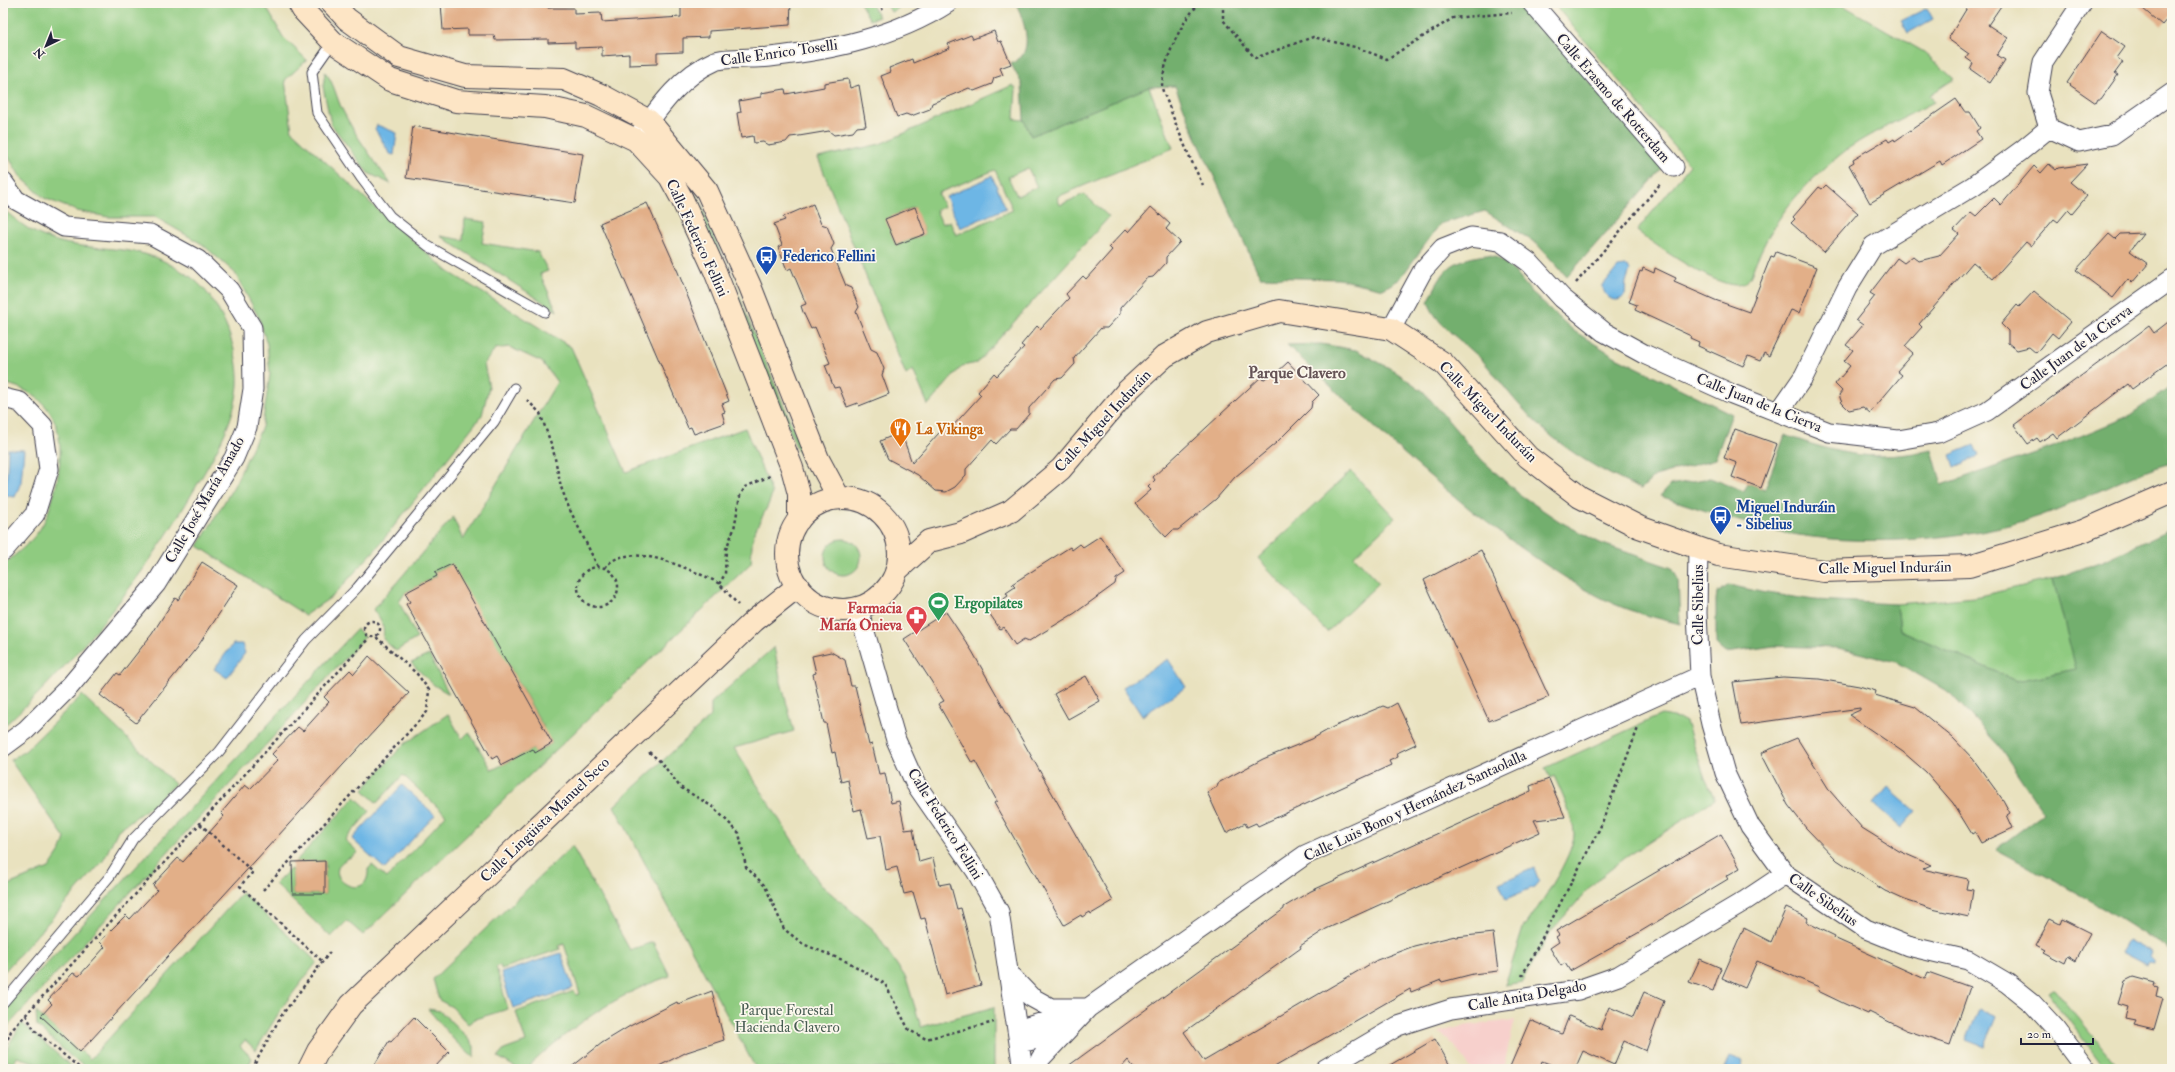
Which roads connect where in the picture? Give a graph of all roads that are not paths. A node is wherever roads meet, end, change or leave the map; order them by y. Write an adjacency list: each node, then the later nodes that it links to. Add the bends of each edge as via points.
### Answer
1 (298, 3): 6 (street, Calle Federico Fellini)
2 (332, 3): 8 (street, Calle Federico Fellini, via 347,19 399,57 465,76 564,79 601,95)
3 (948, 3): 8 (street, Calle Enrico Toselli, via 896,30 829,48 769,57 716,61 679,84)
4 (2082, 3): 9 (street, via 2043,62 2038,93)
5 (1534, 7): 11 (street, Calle Erasmo de Rotterdam)
6 (333, 42): 10 (street, Calle Federico Fellini, via 390,80 456,101 545,107 586,116); 14 (lane, via 312,72 317,113 390,216 428,246)
7 (2172, 93): 9 (street, via 2112,135 2079,142)
8 (649, 121): 10 (street, Calle Enrico Toselli); 20 (street, Calle Federico Fellini, via 707,191 750,286 818,459)
9 (2049, 128): 18 (street, via 1973,186 1873,246 1847,288 1804,376)
10 (636, 140): 21 (street, Calle Federico Fellini, via 670,177 715,271 792,468 799,494)
11 (1674, 167)
12 (3, 182): 30 (street, Calle José María Amado, via 16,200 64,227 150,234 198,260 229,290 252,328 253,389 247,428 234,458 156,584 70,686 26,730)
13 (2172, 279): 18 (street, Calle Juan de la Cierva, via 1987,411 1938,433 1898,440 1829,432)
14 (544, 312)
15 (1391, 329): 18 (street, Calle Juan de la Cierva, via 1423,270 1443,248 1471,237 1500,241 1530,263 1562,298 1604,332 1644,354 1732,394); 23 (street, Calle Miguel Induráin, via 1279,311 1207,332 1165,356 1127,391 1061,469 1011,511 961,533); 24 (street, Calle Miguel Induráin, via 1443,362 1528,457 1580,497 1639,527)
16 (514, 388): 33 (lane, via 494,422 357,588 306,640 219,752 133,839 110,876)
17 (3, 398): 25 (street, via 20,402 43,426 49,469 35,514)
18 (1779, 412)
19 (2172, 492): 24 (street, Calle Miguel Induráin, via 2083,531 1969,566 1824,571 1718,555)
20 (839, 498): 21 (street, via 810,509); 22 (street, via 867,504 880,511)
21 (799, 520): 27 (street, via 788,548 788,564)
22 (889, 522): 23 (street); 26 (street, via 897,537)
23 (929, 541): 26 (street)
24 (1698, 547): 29 (street, Calle Sibelius, via 1696,613)
25 (3, 551)
26 (897, 570): 28 (street, via 884,593 873,602)
27 (798, 586): 28 (street, via 813,600 826,607 841,610); 37 (street, Calle Lingüista Manuel Seco, via 754,621 351,1005 318,1051)
28 (858, 608): 32 (street, Calle Federico Fellini, via 896,740 915,783 976,871 999,912)
29 (1700, 676): 31 (street, Calle Sibelius, via 1725,774 1750,826); 34 (street, Calle Luis Bono y Hernández Santaolalla, via 1306,855)
30 (3, 747)
31 (1785, 874): 40 (street, Calle Anita Delgado, via 1618,976 1578,990 1451,1008 1398,1026); 41 (street, Calle Sibelius, via 1866,929 1908,946 1968,960 2007,984 2037,1008)
32 (1009, 974): 34 (street, via 1031,997 1051,1008); 35 (street, Calle Federico Fellini)
33 (3, 1003)
34 (1088, 1008): 35 (street, Calle Luis Bono y Hernández Santaolalla); 36 (street, Calle Luis Bono y Hernández Santaolalla)
35 (1017, 1030): 36 (street); 38 (street, Calle Federico Fellini)
36 (1062, 1034): 39 (street, Calle Luis Bono y Hernández Santaolalla, via 1041,1058)
37 (309, 1069)
38 (1023, 1069)
39 (1036, 1069)
40 (1325, 1069)
41 (2086, 1069)

